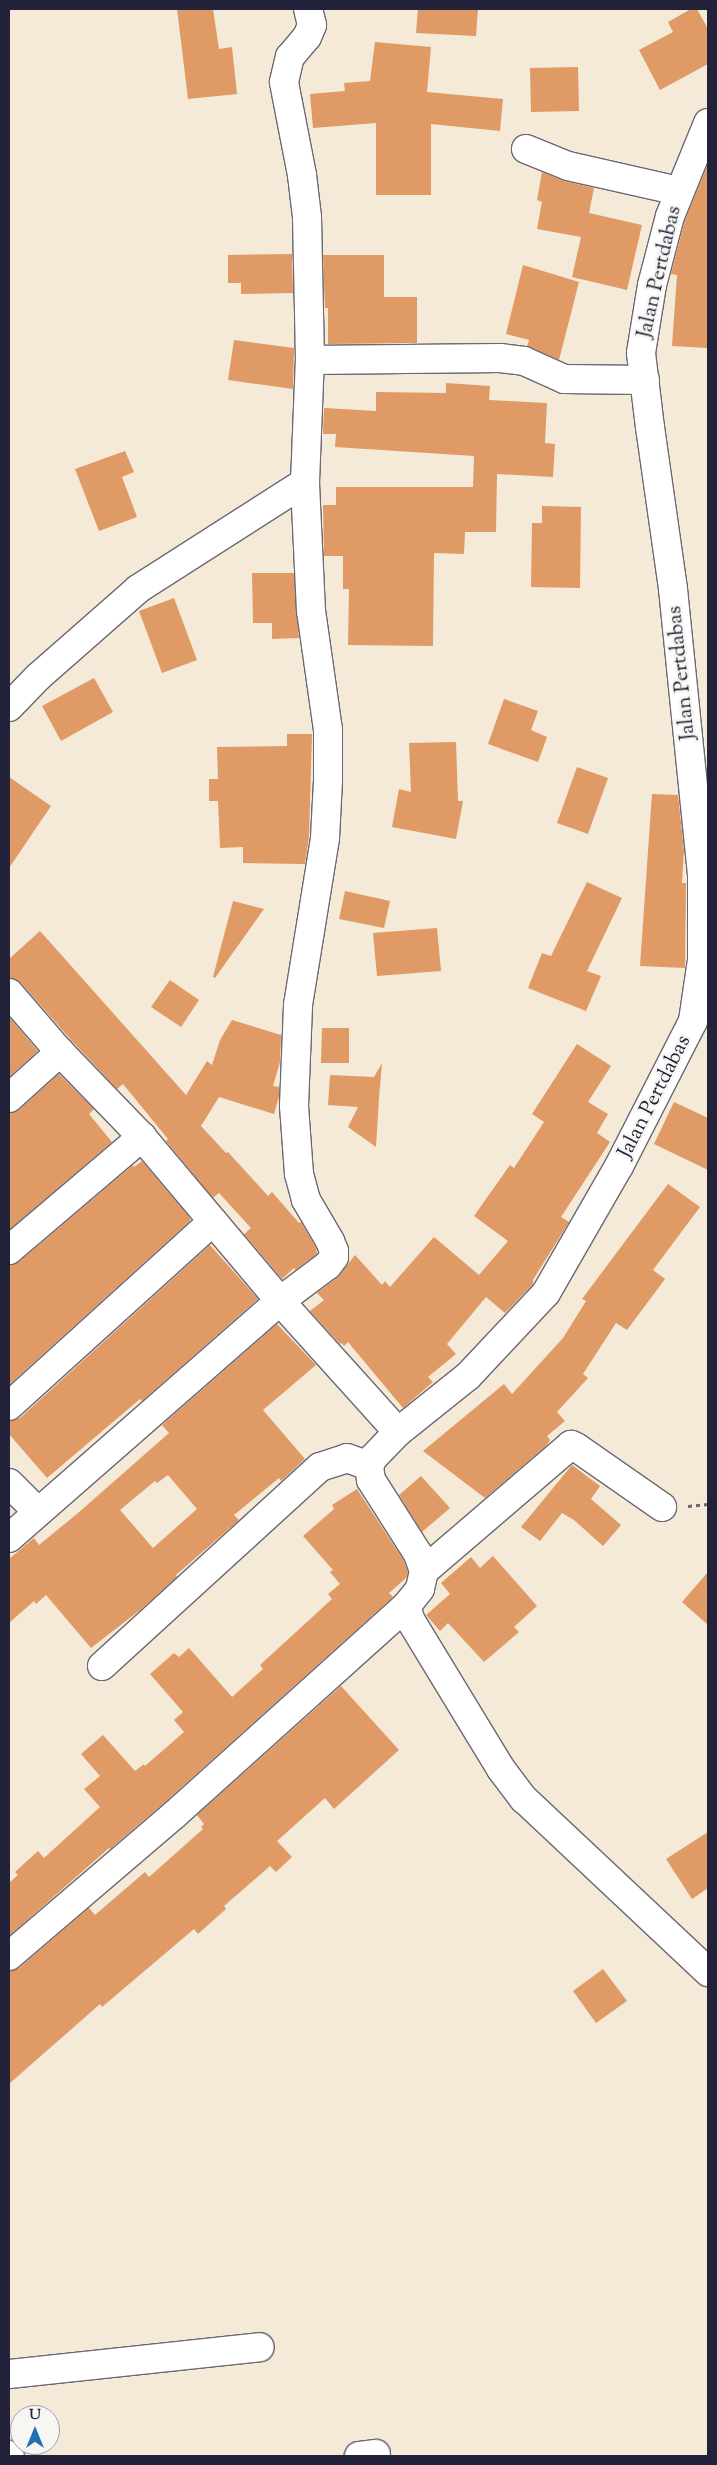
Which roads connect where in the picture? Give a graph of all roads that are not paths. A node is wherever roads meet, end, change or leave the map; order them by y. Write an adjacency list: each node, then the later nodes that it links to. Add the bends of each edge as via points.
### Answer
1 (308, 9): 5 (street, via 312,25 308,37 290,57 284,82 307,217)
2 (708, 122): 4 (street, Jalan Pertdabas)
3 (526, 149): 4 (street, via 568,166)
4 (679, 191): 6 (street, Jalan Pertdabas, via 652,285 641,353)
5 (310, 360): 6 (street, via 500,358 524,361 564,379); 7 (street)
6 (644, 380): 9 (street, Jalan Pertdabas)
7 (305, 482): 8 (street, via 138,590 38,677); 16 (street, via 311,610 328,730 328,781 325,838 298,1005 294,1106 299,1174 306,1200 334,1251 328,1265)
8 (9, 707)
9 (699, 750): 18 (street, Jalan Pertdabas, via 702,960 693,1021 619,1166 546,1293 468,1376)
10 (9, 993): 11 (street)
11 (60, 1052): 12 (street); 13 (street)
12 (9, 1098)
13 (142, 1137): 14 (street); 15 (street)
14 (212, 1221): 16 (street); 17 (street)
15 (9, 1250)
16 (280, 1301): 18 (street); 22 (street)
17 (9, 1406)
18 (398, 1432): 19 (street, Jalan Pertdabas)
19 (369, 1466): 24 (street, via 371,1480 418,1554); 26 (street, via 347,1458 320,1467)
20 (9, 1483): 22 (street)
21 (662, 1507): 24 (street, via 571,1445)
22 (38, 1512): 23 (street)
23 (9, 1538)
24 (424, 1571): 25 (street, via 420,1589)
25 (406, 1606): 27 (street, via 174,1815); 28 (street, via 421,1638 524,1799)
26 (102, 1666)
27 (9, 1956)
28 (708, 1972)
29 (260, 2346): 30 (street)
30 (9, 2374)

